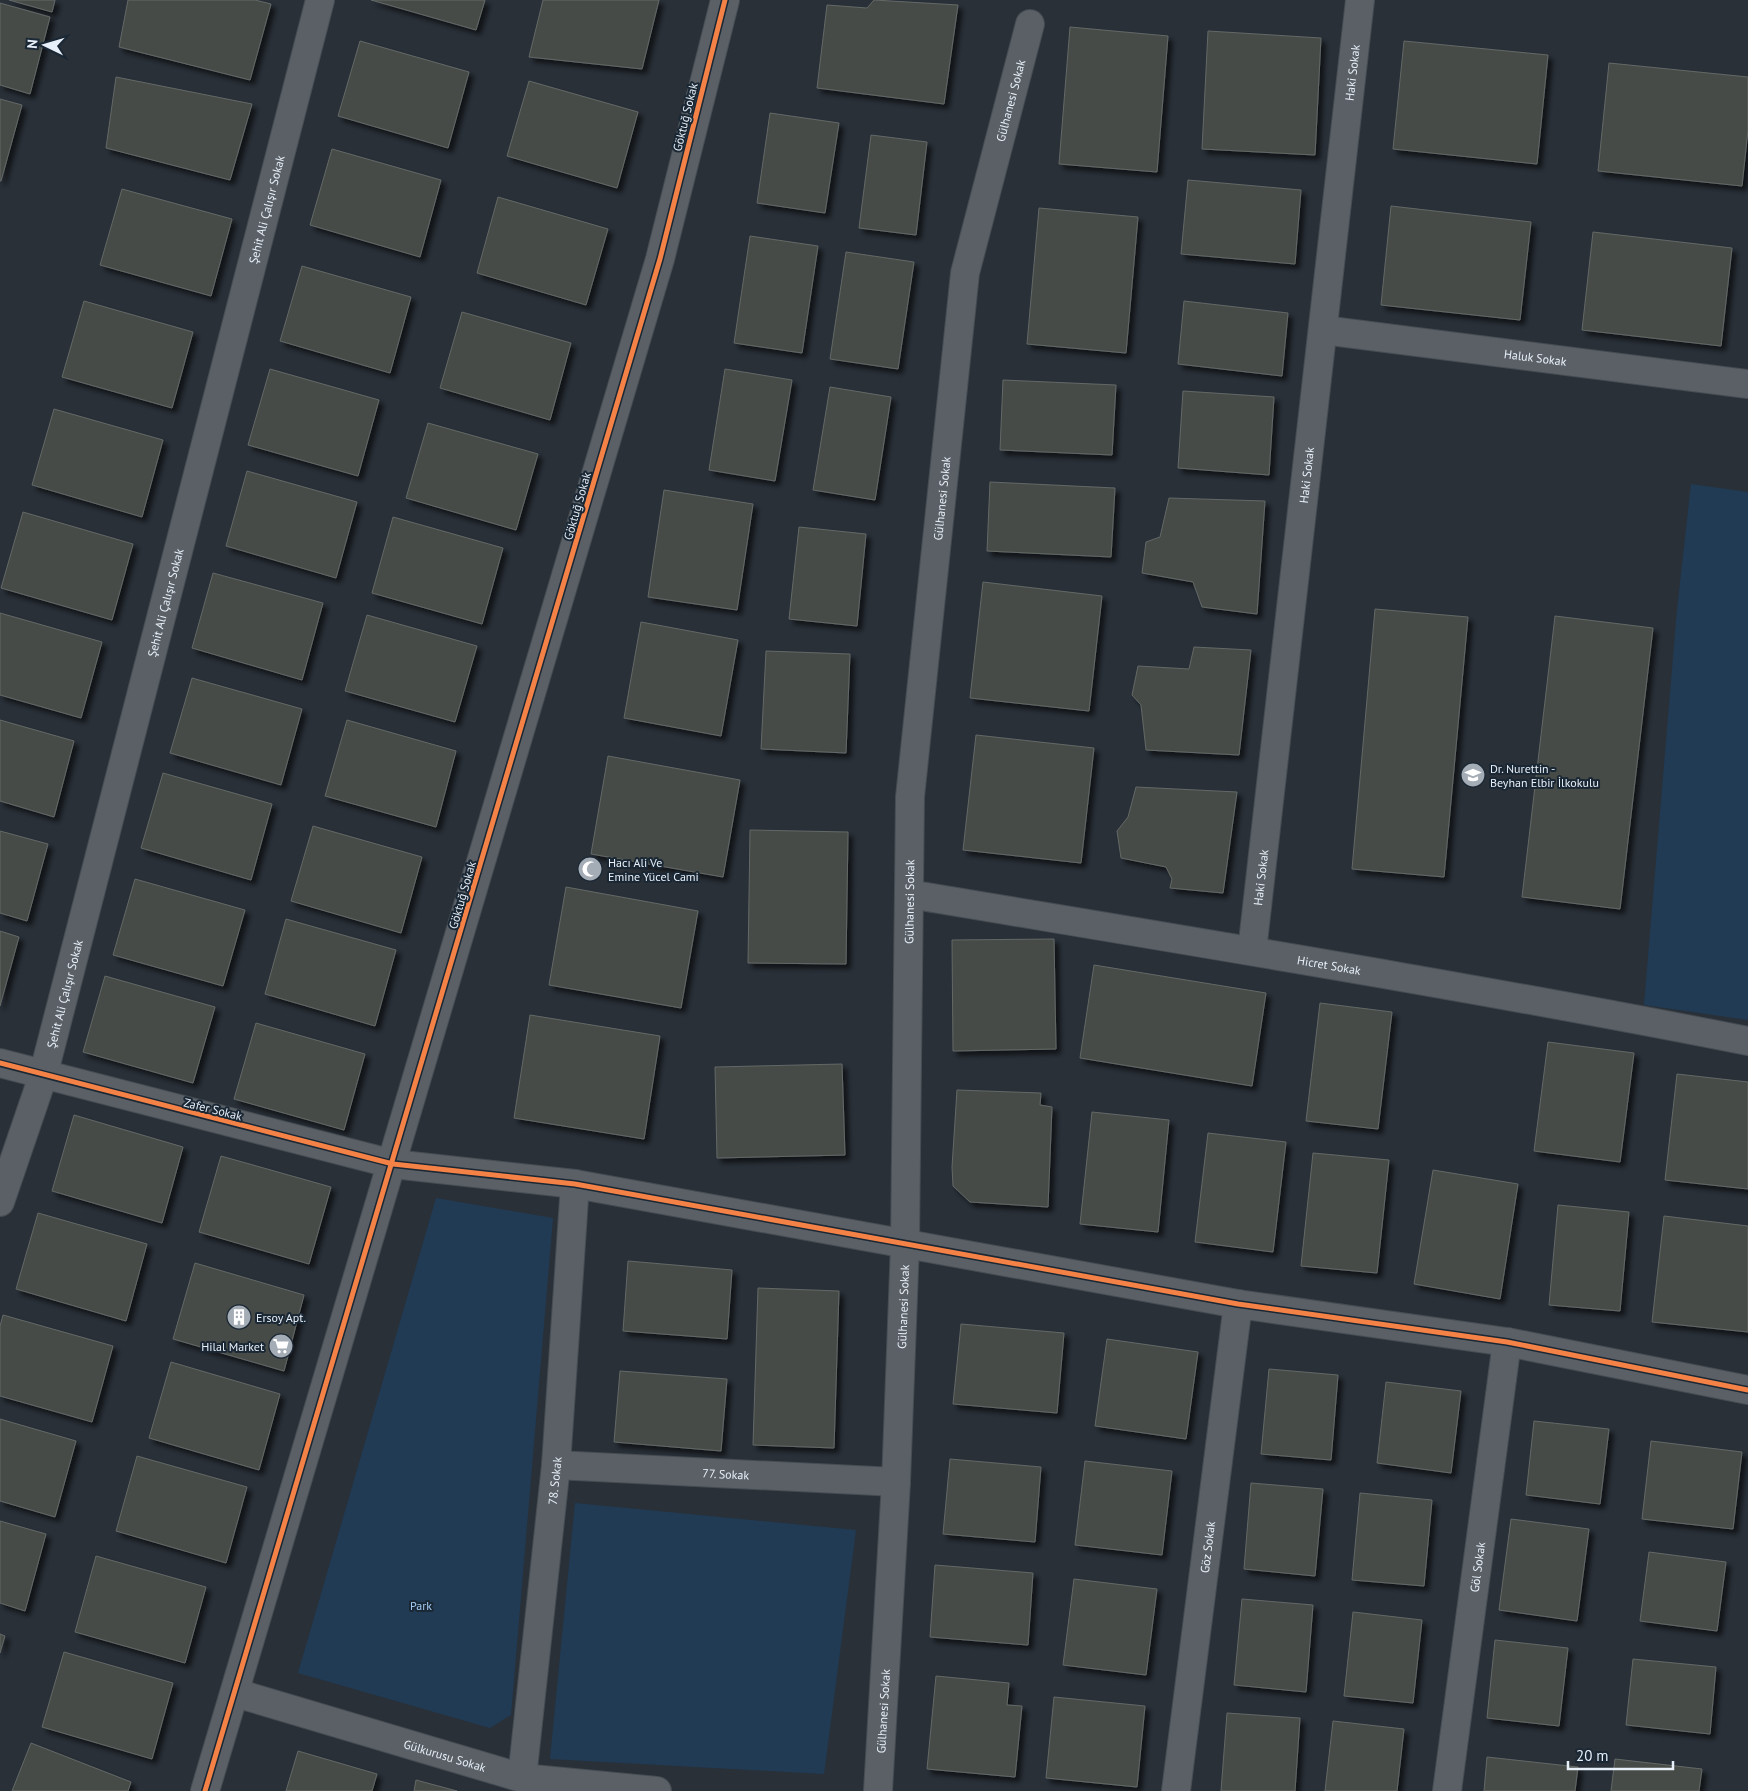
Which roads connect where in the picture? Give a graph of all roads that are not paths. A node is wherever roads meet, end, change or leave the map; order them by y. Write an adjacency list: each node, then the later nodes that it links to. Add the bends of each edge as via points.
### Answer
1 (320, 0): 11 (street, Şehit Ali Çalışır Sokak)
2 (724, 0): 12 (street, Göktuğ Sokak, via 660,259)
3 (1360, 0): 5 (street, Haki Sokak)
4 (1030, 24): 7 (street, Gülhanesi Sokak, via 965,273 910,798)
5 (1323, 330): 6 (street, Haluk Sokak); 8 (street, Haki Sokak)
6 (1748, 384)
7 (909, 894): 8 (street, Hicret Sokak); 15 (street, Gülhanesi Sokak)
8 (1252, 951): 9 (street, Hicret Sokak)
9 (1748, 1041)
10 (0, 1063): 11 (street, Zafer Sokak)
11 (43, 1076): 12 (street, Zafer Sokak); 14 (street, Şehit Ali Çalışır Sokak)
12 (393, 1164): 13 (street, Zafer Sokak); 21 (street, Göktuğ Sokak)
13 (575, 1184): 15 (street, Zafer Sokak); 19 (street, 78. Sokak)
14 (0, 1202)
15 (904, 1244): 16 (street, Zafer Sokak); 20 (street, Gülhanesi Sokak)
16 (1238, 1304): 17 (street, Zafer Sokak); 26 (street, Göz Sokak)
17 (1507, 1342): 18 (street, Zafer Sokak); 27 (street, Göl Sokak)
18 (1748, 1390)
19 (556, 1465): 20 (street, 77. Sokak); 22 (street, 78. Sokak)
20 (896, 1482): 25 (street, Gülhanesi Sokak)
21 (236, 1693): 22 (street, Gülkurusu Sokak); 23 (street, Göktuğ Sokak)
22 (522, 1778): 24 (street, Gülkurusu Sokak)
23 (205, 1791)
24 (657, 1791)
25 (878, 1791)
26 (1176, 1791)
27 (1447, 1791)

